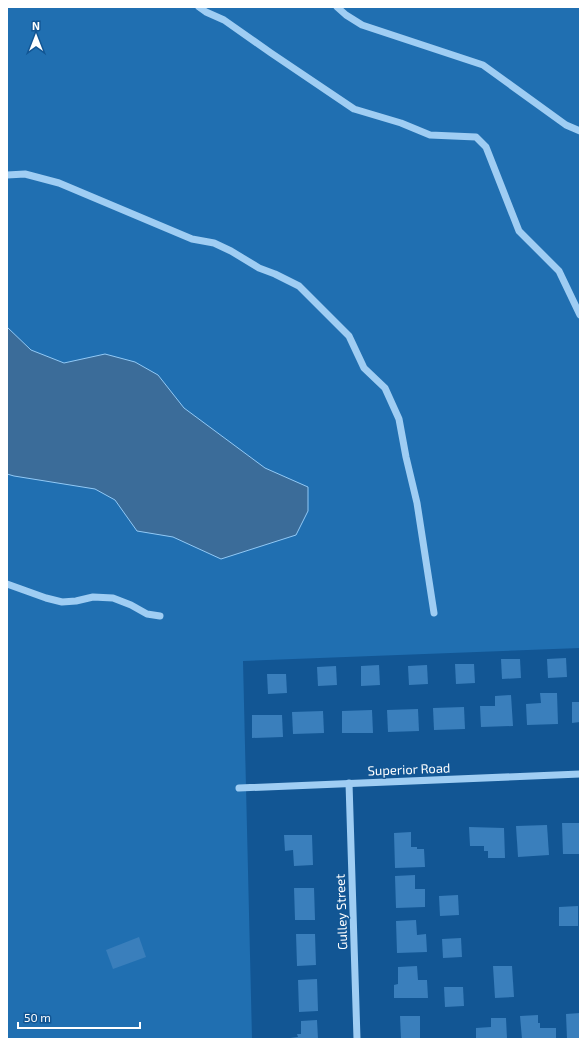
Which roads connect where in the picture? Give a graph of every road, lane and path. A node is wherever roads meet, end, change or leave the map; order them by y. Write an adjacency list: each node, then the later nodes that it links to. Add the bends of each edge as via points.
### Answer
1 (199, 7): 5 (street, via 224,20 354,109 430,135 476,137 486,147 520,231 559,271)
2 (337, 7): 3 (street, via 362,24 483,65 566,125)
3 (580, 130)
4 (7, 175): 7 (street, via 25,174 59,182 192,239 214,243 231,251 259,268 299,286 349,336 364,368 385,388 399,419 417,503)
5 (580, 314)
6 (7, 584): 8 (street, via 62,602 92,597 112,598 147,614)
7 (434, 613)
8 (160, 616)
9 (580, 774): 10 (street, Superior Road)
10 (349, 783): 11 (street, Superior Road); 12 (street, Gulley Street)
11 (239, 788)
12 (357, 1039)

